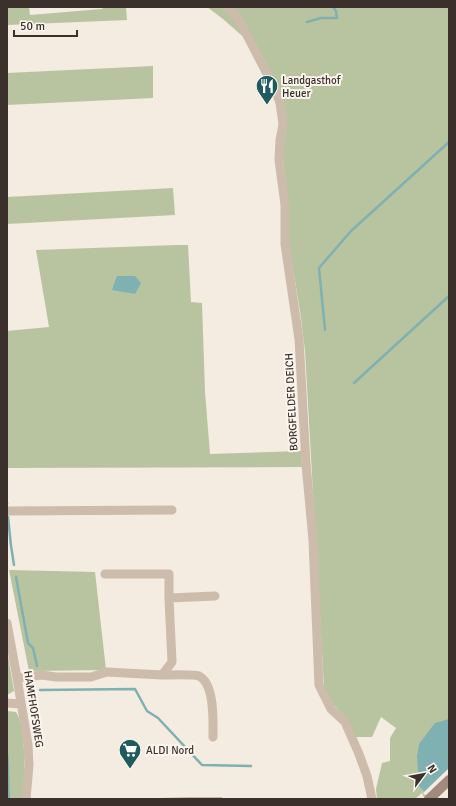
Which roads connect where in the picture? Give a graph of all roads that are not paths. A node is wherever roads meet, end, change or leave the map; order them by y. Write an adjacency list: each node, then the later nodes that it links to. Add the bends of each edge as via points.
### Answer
1 (227, 7): 15 (street, BORGFELDER DEICH, via 238,18 280,103 283,124 279,160 285,206 285,244 299,339 313,540 319,685 331,709 345,722 362,761)
2 (172, 510): 3 (street)
3 (7, 511)
4 (105, 574): 6 (street, via 169,574)
5 (215, 596): 6 (street)
6 (169, 598): 8 (street, via 172,662)
7 (7, 623): 9 (street, HAMFHOFSWEG)
8 (162, 675): 9 (street, via 107,672 92,677 42,675); 12 (street, via 198,676 206,681 212,703)
9 (17, 678): 11 (street, HAMFHOFSWEG)
10 (7, 703): 11 (street)
11 (22, 704): 14 (street, HAMFHOFSWEG, via 29,766)
12 (213, 738)
13 (449, 780): 16 (main road)
14 (26, 799)
15 (372, 799)
16 (429, 799)

